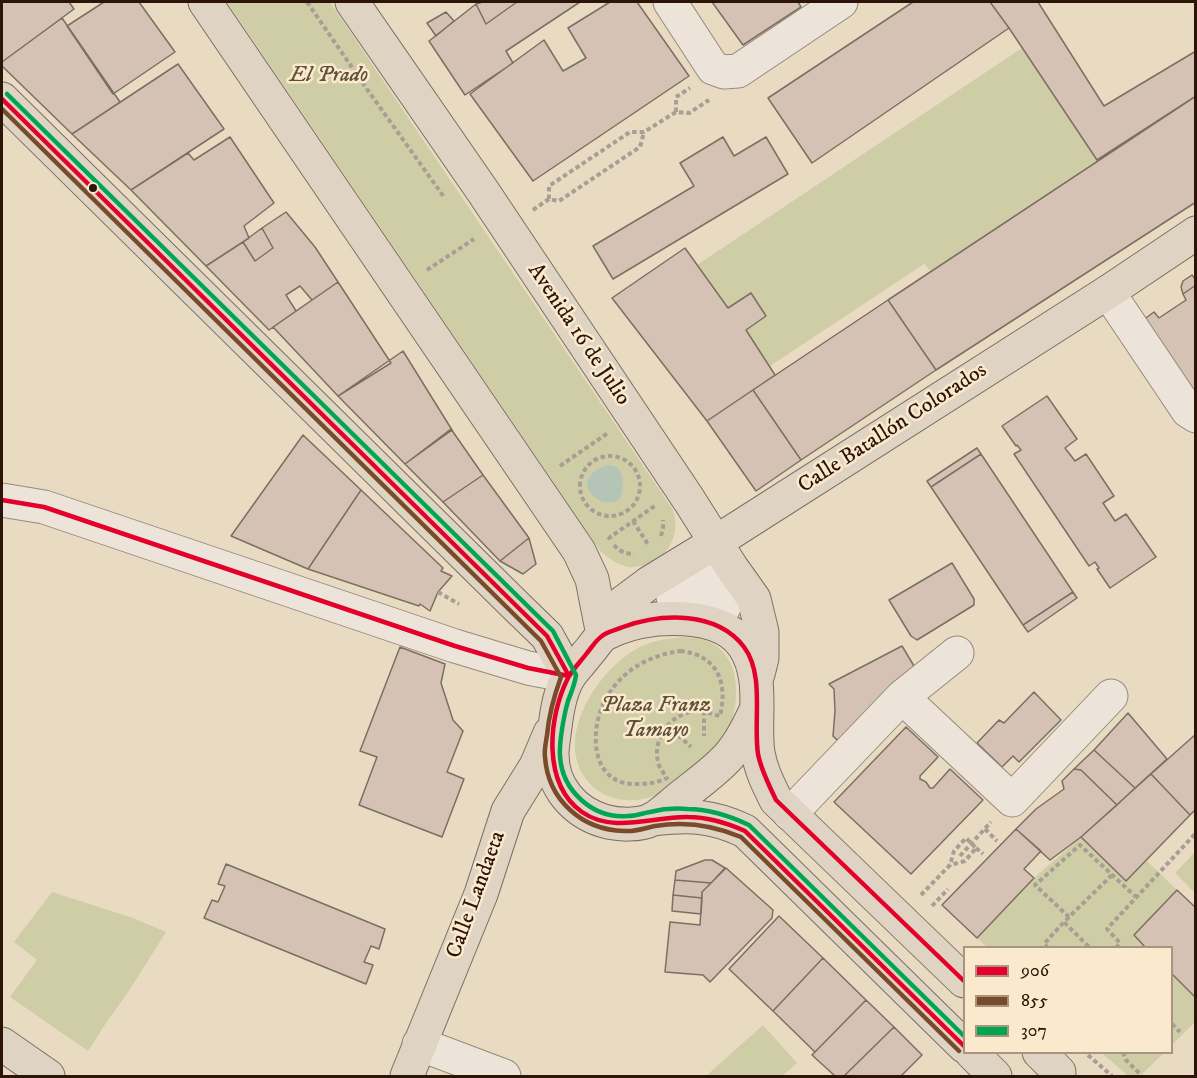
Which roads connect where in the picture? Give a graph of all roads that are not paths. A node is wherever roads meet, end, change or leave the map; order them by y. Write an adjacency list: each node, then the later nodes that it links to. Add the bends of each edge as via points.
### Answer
1 (205, 2): 11 (main road, via 579,551 592,579)
2 (352, 2): 10 (main road, Avenida 16 de Julio)
3 (670, 2): 4 (street, via 713,68 724,72 738,71)
4 (841, 2)
5 (2, 99): 13 (main road, via 547,636)
6 (1196, 233): 7 (main road, Calle Batallón Colorados)
7 (1108, 292): 8 (street); 10 (main road, Calle Batallón Colorados)
8 (1193, 423)
9 (2, 500): 13 (street, via 44,507 455,646)
10 (716, 543): 11 (main road, Calle Batallón Colorados, via 617,607); 14 (main road, Avenida 16 de Julio, via 754,599 762,632)
11 (603, 635): 13 (main road); 14 (main road, via 647,620 694,619 714,624 731,632 743,644 751,658)
12 (957, 654): 16 (street)
13 (569, 676): 17 (main road)
14 (757, 695): 18 (main road, via 758,752 764,776 776,800); 19 (main road, via 747,730 728,758)
15 (1111, 696): 16 (street, via 1012,800)
16 (902, 697): 18 (street)
17 (556, 717): 19 (main road, via 552,756 555,774 573,805 610,823); 22 (main road, Calle Landaeta, via 536,766 508,811 481,894)
18 (790, 814): 20 (main road)
19 (652, 819): 23 (main road, via 703,817 745,831)
20 (963, 980)
21 (2, 1044): 25 (main road)
22 (419, 1044): 26 (main road, Calle Landaeta); 27 (street)
23 (963, 1045)
24 (972, 1054): 28 (main road)
25 (48, 1077)
26 (407, 1077)
27 (504, 1077)
28 (995, 1077)

